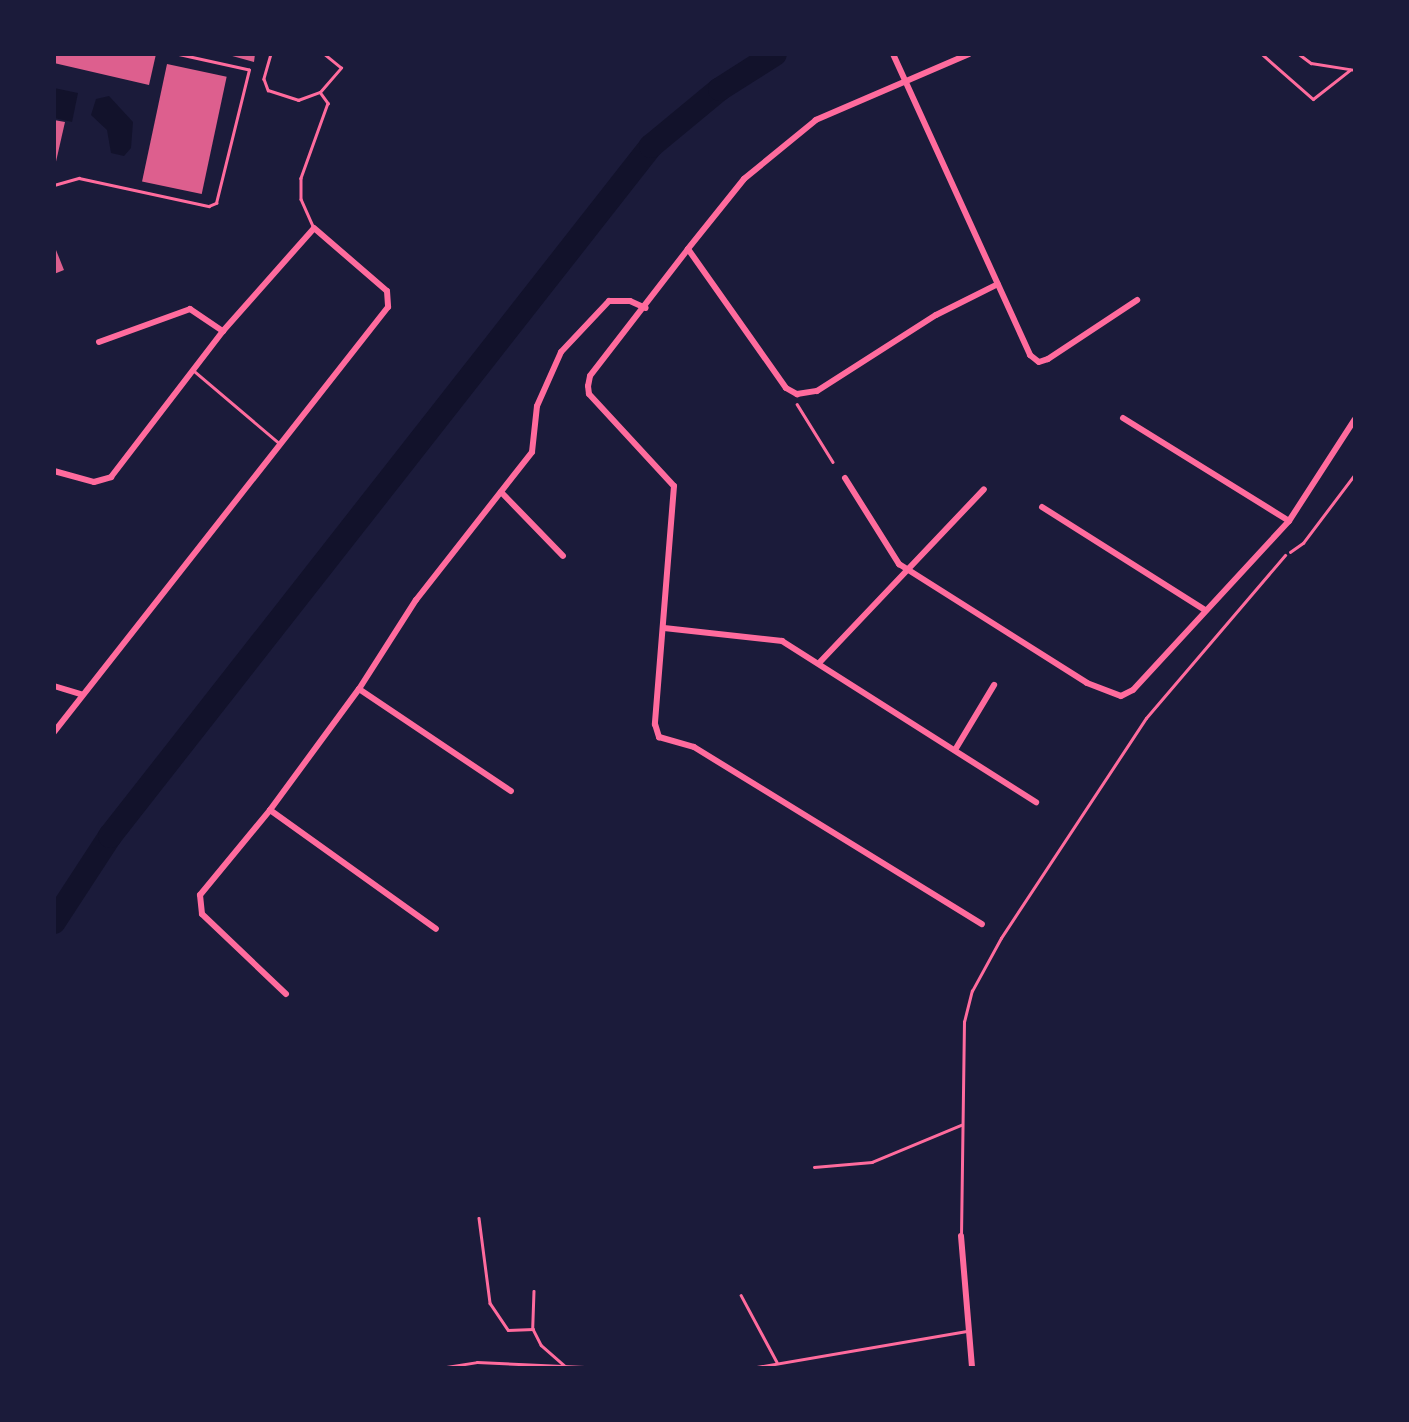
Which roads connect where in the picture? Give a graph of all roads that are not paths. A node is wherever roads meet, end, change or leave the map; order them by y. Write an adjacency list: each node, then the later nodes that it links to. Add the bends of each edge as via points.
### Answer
1 (176, 54): 8 (lane, via 249,70 216,203 209,206 79,178)
2 (271, 54): 7 (lane, via 264,79 268,90 298,100)
3 (324, 54): 7 (lane, via 341,68)
4 (968, 54): 6 (street)
5 (894, 57): 6 (street)
6 (905, 81): 10 (street, via 816,120 744,178); 11 (street)
7 (320, 92): 9 (lane, via 328,105 319,119 301,178 301,199)
8 (54, 185)
9 (314, 228): 14 (street); 19 (street, via 387,291 389,300)
10 (688, 249): 11 (street, via 786,388 797,394 817,391 936,315); 13 (street)
11 (998, 284): 12 (street, via 1030,355 1039,362)
12 (1138, 300)
13 (646, 308): 23 (street, via 630,301 609,301 561,352 537,406 532,452); 30 (street, via 590,376 587,386 589,394 674,486)
14 (223, 331): 15 (street, via 190,309); 16 (street)
15 (99, 342)
16 (194, 370): 19 (lane); 20 (street, via 111,477 94,482)
17 (1123, 418): 25 (street)
18 (1355, 419): 25 (street)
19 (279, 443): 35 (street)
20 (54, 471)
21 (845, 478): 28 (street, via 899,564)
22 (984, 489): 28 (street)
23 (501, 492): 27 (street); 34 (street, via 416,600)
24 (1042, 507): 29 (street)
25 (1289, 521): 29 (street)
26 (1285, 555): 44 (lane, via 1146,718 1000,938 972,991 964,1022)
27 (563, 556)
28 (908, 570): 29 (street, via 1087,683 1121,695 1133,690); 31 (street)
29 (1205, 610)
30 (664, 628): 31 (street, via 782,641); 41 (street, via 655,724 659,737 694,747)
31 (820, 662): 37 (street)
32 (995, 685): 37 (street)
33 (54, 687): 35 (street)
34 (359, 689): 38 (street); 40 (street)
35 (81, 694): 36 (street)
36 (54, 732)
37 (955, 750): 39 (street)
38 (511, 791)
39 (1036, 802)
40 (270, 810): 42 (street); 43 (street, via 200,895 199,906)
41 (982, 923)
42 (436, 929)
43 (286, 994)
44 (961, 1125): 45 (lane, via 872,1162); 47 (lane)
45 (814, 1167)
46 (479, 1218): 50 (lane, via 490,1303 508,1330)
47 (961, 1236): 51 (street)
48 (534, 1291): 50 (lane)
49 (741, 1295): 52 (lane)
50 (533, 1329): 53 (lane, via 541,1345)
51 (968, 1331): 52 (lane); 57 (street)
52 (777, 1362): 56 (lane)
53 (565, 1366): 54 (lane, via 477,1362); 55 (lane)
54 (440, 1368)
55 (606, 1368)
56 (751, 1368)
57 (972, 1368)

